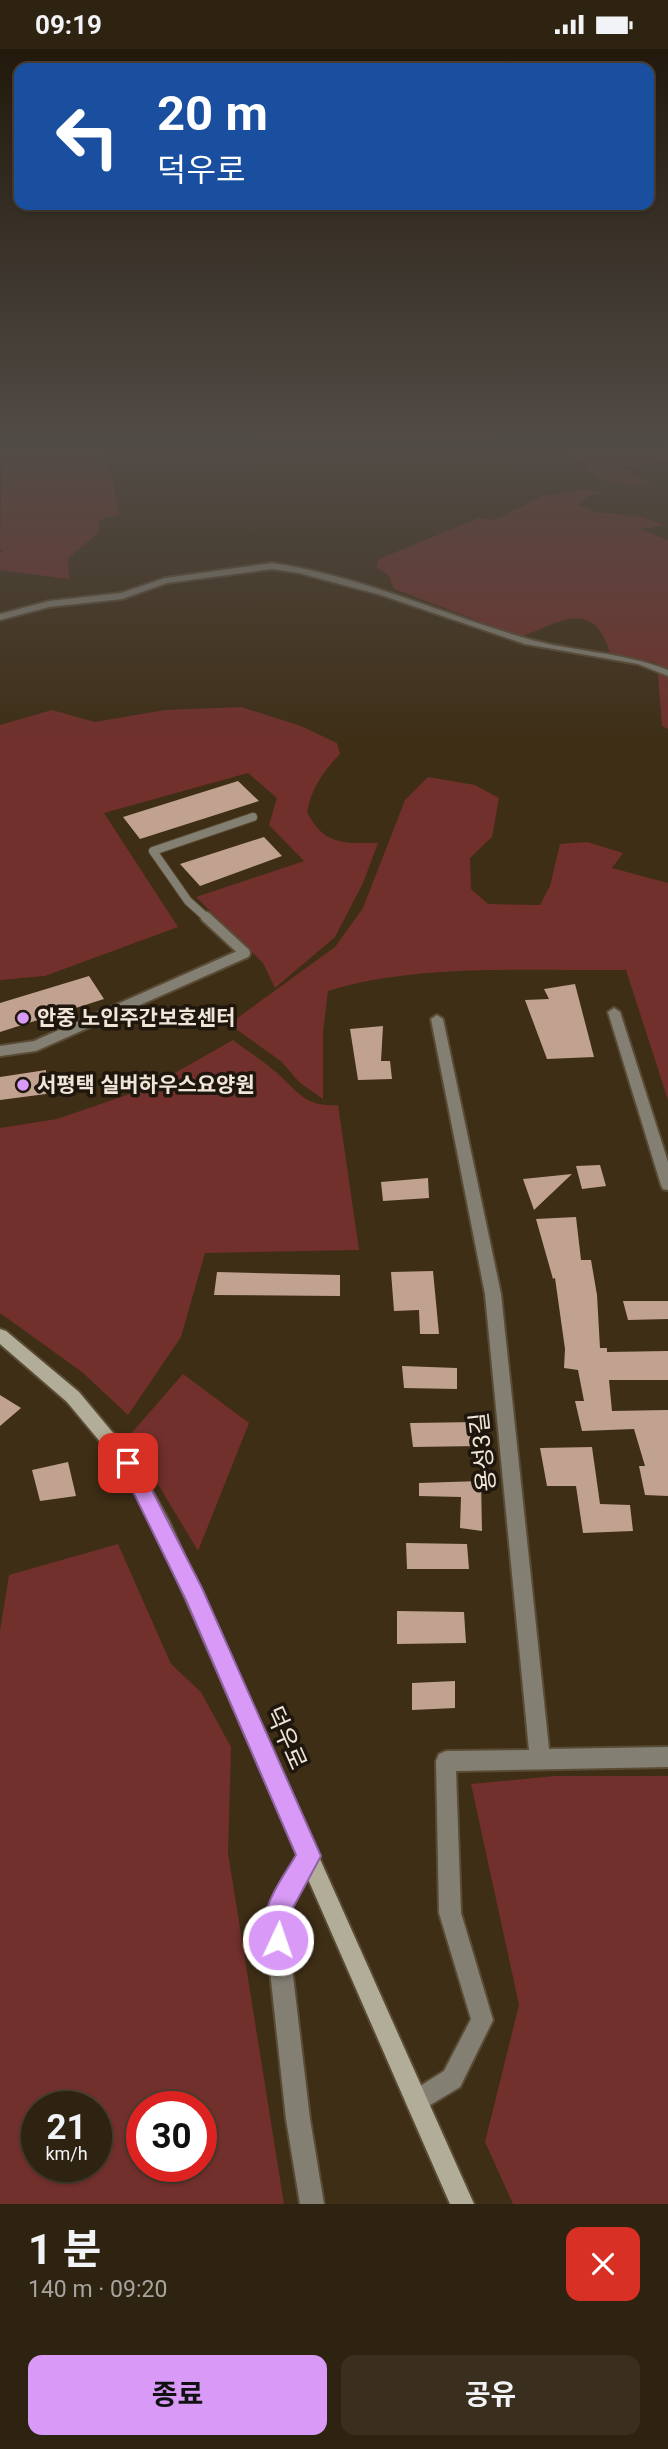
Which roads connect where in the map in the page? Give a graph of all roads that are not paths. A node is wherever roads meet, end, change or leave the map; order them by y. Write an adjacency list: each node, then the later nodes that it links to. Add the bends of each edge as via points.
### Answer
1 (0, 617): 2 (street, via 49,604 122,596 164,581 272,566 384,593 528,642 640,662)
2 (668, 673)
3 (253, 817): 6 (lane, via 153,851 188,901 245,953 35,1045)
4 (614, 1012): 7 (street)
5 (437, 1019): 9 (street, 용성3길, via 493,1294)
6 (0, 1051)
7 (668, 1185)
8 (0, 1335): 11 (street, 덕우로, via 73,1397 128,1463 195,1595)
9 (540, 1757): 10 (street); 12 (street, via 446,1761 450,1913 482,2020 452,2079)
10 (668, 1757)
11 (309, 1856): 12 (street, 덕우로); 13 (street, via 275,1915)
12 (417, 2101): 14 (street, 덕우로)
13 (312, 2204)
14 (462, 2204)

